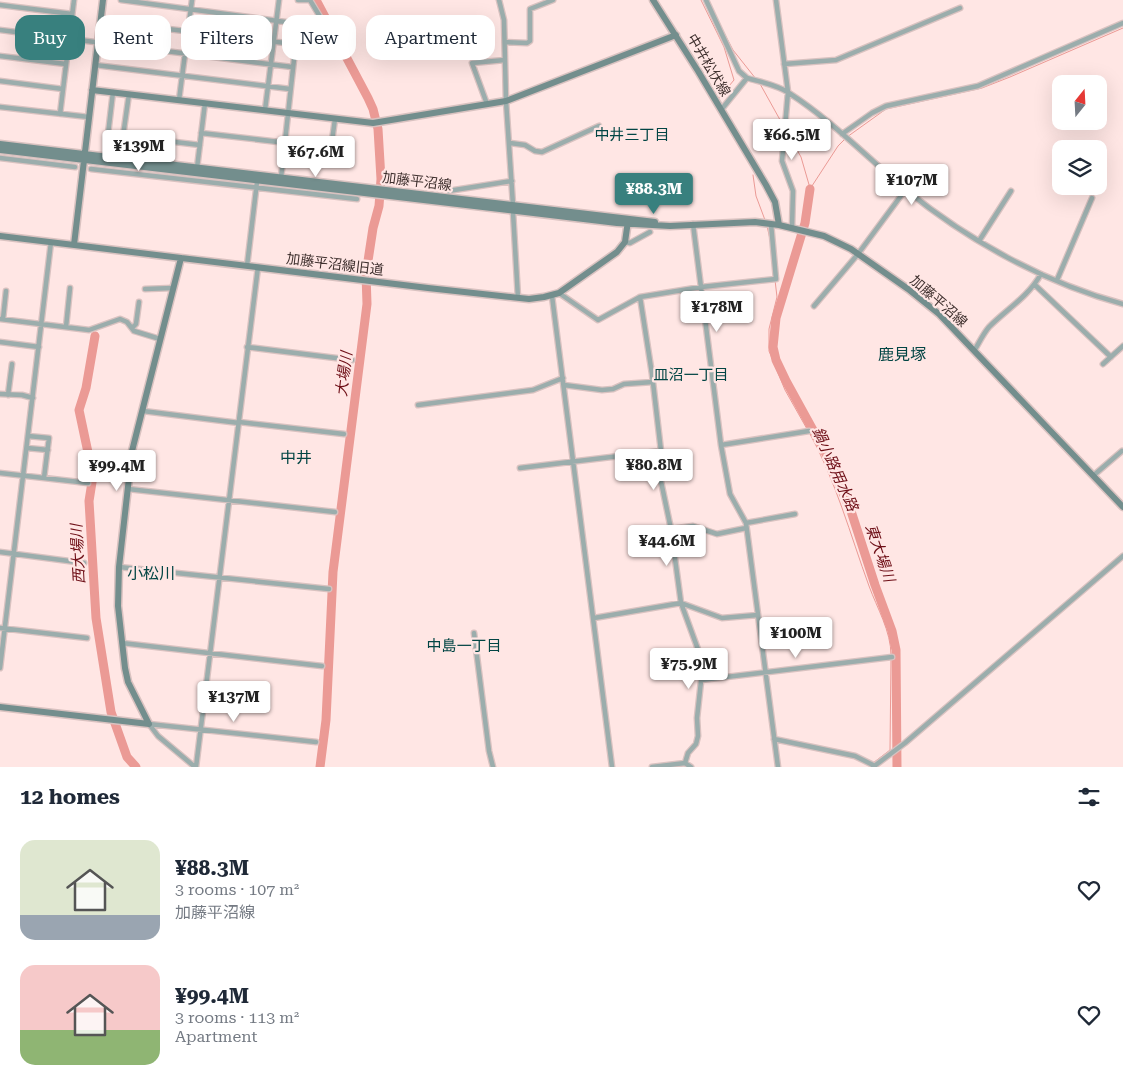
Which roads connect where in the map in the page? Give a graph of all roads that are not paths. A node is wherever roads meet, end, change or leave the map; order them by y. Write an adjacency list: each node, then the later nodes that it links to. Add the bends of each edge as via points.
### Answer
1 (74, 0): 16 (street)
2 (103, 0): 17 (street)
3 (121, 0): 15 (street)
4 (192, 0): 15 (street)
5 (279, 0): 20 (street)
6 (298, 0): 7 (street)
7 (310, 0): 19 (street)
8 (499, 0): 27 (street)
9 (553, 0): 27 (street, via 530,9 530,41)
10 (653, 0): 25 (street, 中井松伏線)
11 (706, 0): 42 (street, via 739,71)
12 (776, 0): 38 (street)
13 (0, 5): 16 (street)
14 (960, 8): 38 (street, via 836,60)
15 (191, 9): 18 (street); 20 (street)
16 (72, 14)
17 (101, 15)
18 (190, 15)
19 (319, 15)
20 (276, 20): 21 (street); 26 (street)
21 (282, 21)
22 (1123, 23): 64 (street, via 978,86 886,106)
23 (0, 30): 24 (street)
24 (15, 32)
25 (676, 35): 52 (street); 57 (street, 中井松伏線)
26 (273, 42): 28 (street); 37 (street)
27 (505, 42): 35 (street)
28 (282, 43)
29 (0, 56): 36 (street)
30 (66, 60): 36 (street)
31 (96, 60): 39 (street)
32 (184, 60): 41 (street)
33 (236, 60): 37 (street)
34 (293, 60): 40 (street)
35 (506, 60): 52 (street); 54 (street, via 472,63)
36 (66, 64): 45 (street)
37 (270, 64): 40 (street); 44 (street)
38 (784, 64): 49 (street)
39 (95, 65): 41 (street); 47 (street)
40 (292, 67): 46 (street)
41 (182, 76): 44 (street); 51 (street)
42 (747, 78): 49 (street); 57 (street)
43 (0, 81): 45 (street)
44 (268, 87): 46 (street); 56 (street)
45 (63, 89): 59 (street)
46 (290, 89): 58 (street)
47 (92, 90): 48 (street); 60 (street)
48 (113, 92): 50 (street); 65 (street, via 108,134)
49 (788, 92): 64 (street); 92 (street, via 782,162 793,191)
50 (129, 94): 51 (street); 65 (street)
51 (179, 100): 53 (street)
52 (506, 101): 54 (street); 67 (street)
53 (205, 103): 56 (street); 63 (street)
54 (487, 104): 61 (street, via 373,123)
55 (0, 107): 59 (street)
56 (265, 110): 58 (street)
57 (721, 110): 91 (street, 中井松伏線, via 772,196)
58 (287, 113): 61 (street); 66 (street)
59 (60, 114): 60 (street)
60 (89, 117): 72 (street)
61 (335, 119): 66 (street, via 331,148)
62 (598, 126): 67 (street, via 542,152)
63 (202, 132): 66 (street); 69 (street)
64 (842, 134): 81 (street)
65 (124, 136): 69 (street)
66 (285, 143): 78 (street)
67 (510, 143): 79 (street)
68 (0, 144): 72 (street, 加藤平沼線)
69 (200, 145): 75 (street)
70 (0, 150): 73 (street, 加藤平沼線)
71 (0, 158): 73 (street)
72 (84, 158): 73 (street, 加藤平沼線); 75 (street, 加藤平沼線); 77 (street, 加藤平沼線); 98 (street)
73 (49, 160): 74 (street)
74 (75, 167)
75 (197, 168): 78 (street, 加藤平沼線)
76 (91, 169): 77 (street)
77 (157, 173): 80 (street, 加藤平沼線)
78 (281, 178): 84 (street, 加藤平沼線)
79 (512, 181): 82 (street); 87 (street)
80 (257, 185): 84 (street, 加藤平沼線); 86 (street); 101 (street)
81 (906, 189): 95 (street); 99 (street)
82 (448, 191)
83 (1011, 191): 95 (street)
84 (373, 192): 87 (street, 加藤平沼線)
85 (1092, 198): 104 (street)
86 (357, 199)
87 (513, 208): 88 (street, 加藤平沼線); 113 (street)
88 (628, 221): 89 (street, 加藤平沼線, via 662,226); 97 (street)
89 (694, 224): 90 (street, 加藤平沼線); 106 (street)
90 (771, 224): 91 (street, 加藤平沼線); 106 (street, via 776,279)
91 (779, 225): 92 (street, 加藤平沼線)
92 (792, 228): 99 (street, 加藤平沼線, via 832,239)
93 (650, 232): 97 (street, via 630,243)
94 (0, 236): 96 (street, 加藤平沼線旧道)
95 (979, 241): 103 (street)
96 (51, 242): 98 (street, 加藤平沼線旧道); 118 (street)
97 (625, 242): 111 (street, via 617,252)
98 (74, 245): 100 (street, 加藤平沼線旧道)
99 (858, 254): 116 (street); 126 (street, 加藤平沼線, via 927,303)
100 (181, 258): 101 (street, 加藤平沼線旧道); 108 (street)
101 (247, 266): 102 (street, 加藤平沼線旧道)
102 (258, 267): 113 (street, 加藤平沼線旧道); 125 (street)
103 (1041, 274): 104 (street); 105 (street)
104 (1057, 280): 115 (street)
105 (1035, 285): 126 (street, via 987,330); 127 (street)
106 (701, 287): 112 (street); 143 (street)
107 (70, 288): 119 (street)
108 (173, 288): 109 (street); 121 (street)
109 (145, 289)
110 (6, 291): 117 (street)
111 (555, 294): 112 (street, via 598,320); 113 (street, 加藤平沼線旧道); 131 (street)
112 (640, 296): 132 (street)
113 (518, 298)
114 (139, 302): 120 (street, via 136,324)
115 (1123, 304)
116 (814, 306)
117 (1, 319): 118 (street)
118 (42, 324): 119 (street); 124 (street)
119 (66, 327): 120 (street, via 89,330 120,319)
120 (132, 328): 121 (street)
121 (160, 339): 138 (street)
122 (0, 342): 124 (street)
123 (1123, 346): 127 (street)
124 (39, 347): 136 (street)
125 (247, 347): 128 (street); 139 (street)
126 (974, 350): 152 (street, 加藤平沼線)
127 (1111, 356): 130 (street)
128 (352, 360)
129 (12, 364): 135 (street)
130 (1102, 364)
131 (563, 378): 133 (street); 137 (street, via 533,390)
132 (653, 382): 133 (street, via 624,384 602,390); 146 (street)
133 (564, 384): 148 (street)
134 (0, 394): 135 (street)
135 (8, 395): 136 (street)
136 (33, 398): 142 (street)
137 (418, 405)
138 (143, 411): 139 (street); 155 (street, via 132,451)
139 (239, 422): 141 (street); 156 (street)
140 (809, 431): 143 (street)
141 (344, 434)
142 (28, 436): 144 (street); 145 (street, via 49,438)
143 (721, 445): 160 (street, via 730,494)
144 (27, 448): 145 (street); 151 (street)
145 (48, 450): 153 (street)
146 (661, 451): 148 (street); 161 (street, via 660,472)
147 (1122, 451): 152 (street)
148 (574, 463): 149 (street); 171 (street)
149 (520, 468)
150 (0, 473): 151 (street)
151 (23, 475): 153 (street); 163 (street)
152 (1094, 475): 157 (street, 加藤平沼線)
153 (44, 478): 154 (street)
154 (88, 483)
155 (128, 489): 156 (street); 166 (street)
156 (229, 501): 158 (street); 167 (street)
157 (1123, 507)
158 (335, 512)
159 (794, 514): 160 (street)
160 (746, 526): 161 (street, via 717,534 693,526); 170 (street)
161 (672, 529): 169 (street)
162 (0, 552): 163 (street)
163 (14, 554): 165 (street); 172 (street)
164 (1123, 556): 188 (street)
165 (84, 563)
166 (119, 567): 167 (street); 175 (street, via 118,606)
167 (220, 578): 168 (street); 176 (street)
168 (329, 589)
169 (681, 603): 170 (street, via 722,618); 171 (street); 181 (street, via 703,663)
170 (758, 615): 180 (street)
171 (594, 618): 191 (street)
172 (2, 629): 174 (street); 179 (street)
173 (474, 633): 190 (street, via 489,751)
174 (87, 638)
175 (122, 643): 176 (street); 183 (street, via 128,682)
176 (210, 653): 178 (street); 184 (street)
177 (892, 657): 180 (street)
178 (322, 666)
179 (0, 668)
180 (766, 673): 181 (street); 185 (street)
181 (701, 680): 187 (street, via 698,736)
182 (0, 707): 183 (street)
183 (149, 724): 184 (street); 189 (street, via 158,736)
184 (201, 730): 186 (street); 189 (street)
185 (774, 739): 188 (street, via 855,756); 194 (street)
186 (316, 742)
187 (685, 763): 192 (street); 193 (street)
188 (873, 766)
189 (196, 767)
190 (494, 767)
191 (612, 767)
192 (652, 767)
193 (691, 767)
194 (778, 767)

